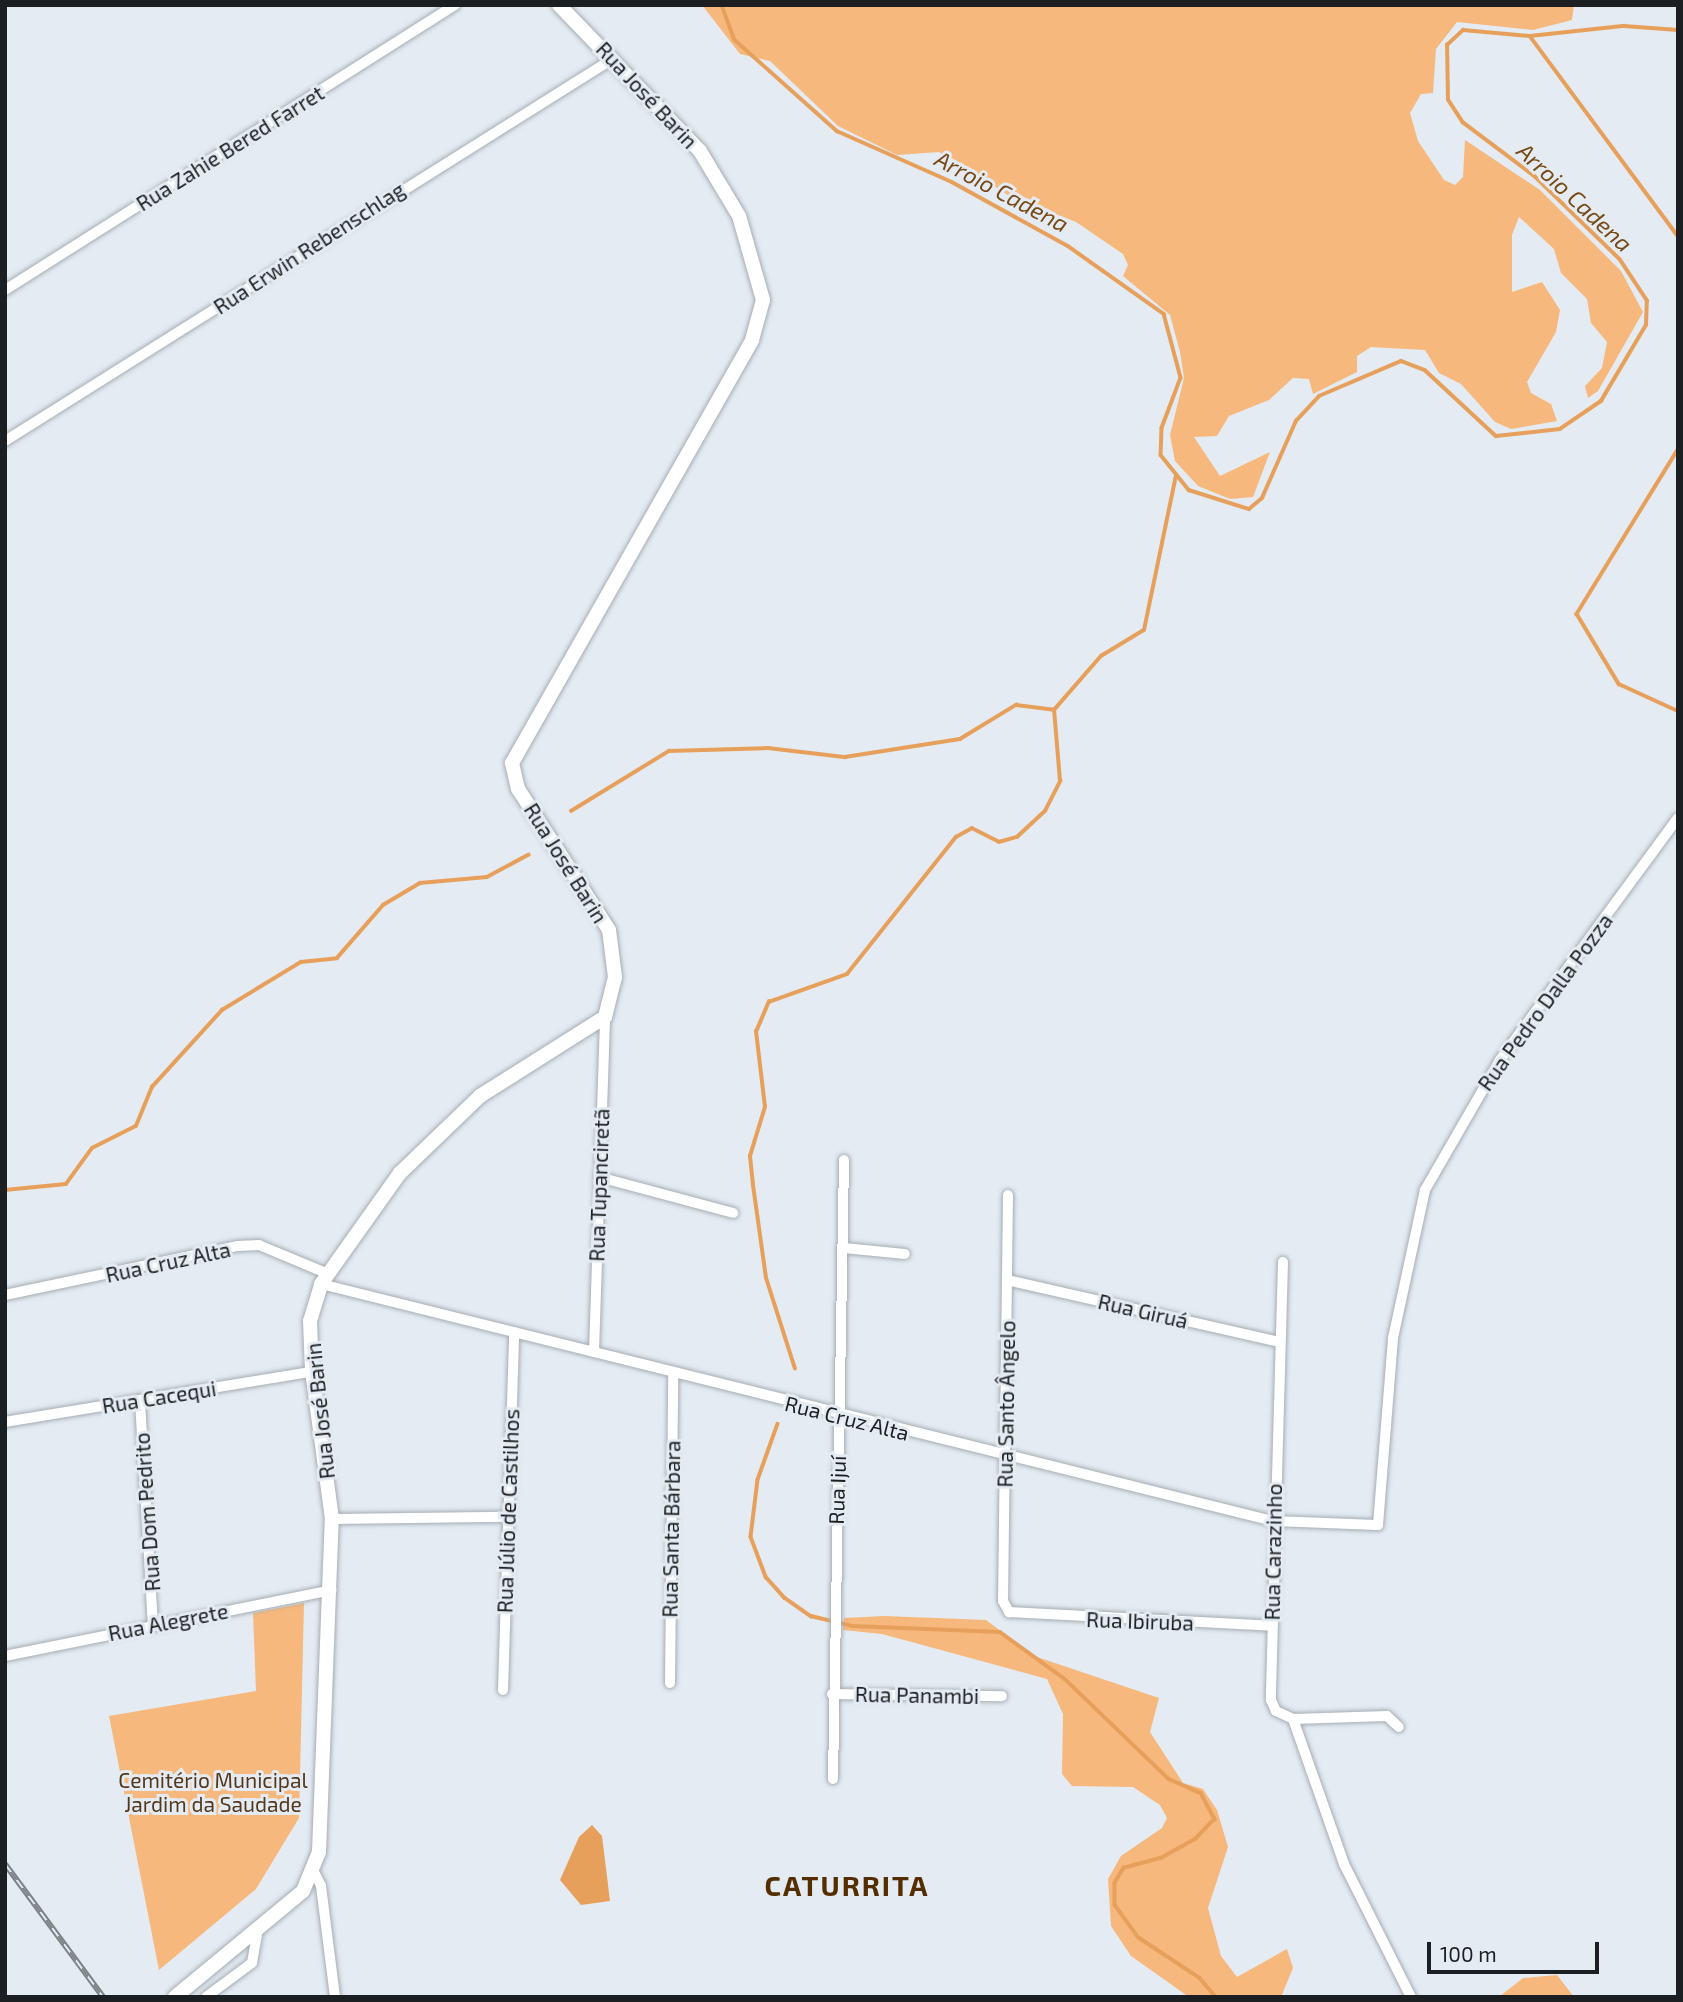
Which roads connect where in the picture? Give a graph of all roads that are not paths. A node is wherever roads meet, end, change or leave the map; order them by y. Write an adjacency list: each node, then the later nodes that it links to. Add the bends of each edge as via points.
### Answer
1 (455, 5): 4 (street, Rua Zahie Bered Farret)
2 (559, 5): 3 (main road, Rua José Barin)
3 (614, 57): 5 (street, Rua Erwin Rebenschlag); 7 (main road, Rua José Barin, via 700,151 733,205 763,300 752,340 512,763 519,789 608,930 615,977)
4 (5, 290)
5 (5, 441)
6 (1678, 818): 30 (street, Rua Pedro Dalla Pozza, via 1500,1060 1425,1190 1393,1338)
7 (604, 1017): 9 (street, Rua Tupanciretã); 15 (main road, Rua José Barin, via 480,1096 400,1173)
8 (844, 1160): 12 (street, Rua Ijuí)
9 (599, 1177): 11 (street); 20 (street, Rua Tupanciretã)
10 (1008, 1195): 16 (street, Rua Santo Ângelo)
11 (733, 1213)
12 (844, 1248): 13 (street); 24 (street, Rua Ijuí)
13 (905, 1254)
14 (1283, 1262): 19 (street, Rua Carazinho)
15 (323, 1279): 17 (street, Rua Cruz Alta, via 259,1245 238,1246); 18 (street, Rua Cruz Alta); 21 (main road, Rua José Barin, via 310,1321)
16 (1007, 1280): 19 (street, Rua Giruá); 26 (street, Rua Santo Ângelo)
17 (5, 1295)
18 (514, 1332): 20 (street, Rua Cruz Alta); 27 (street, Rua Júlio de Castilhos)
19 (1280, 1342): 29 (street, Rua Carazinho)
20 (594, 1352): 22 (street, Rua Cruz Alta)
21 (312, 1372): 23 (street, Rua Cacequi); 28 (main road, Rua José Barin)
22 (673, 1374): 24 (street, Rua Cruz Alta); 36 (street, Rua Santa Bárbara)
23 (140, 1401): 25 (street, Rua Cacequi); 33 (street, Rua Dom Pedrito)
24 (839, 1417): 26 (street, Rua Cruz Alta); 38 (street, Rua Ijuí)
25 (5, 1422)
26 (1005, 1457): 29 (street, Rua Cruz Alta); 32 (street, Rua Santo Ângelo, via 1003,1601)
27 (508, 1517): 28 (street); 37 (street, Rua Júlio de Castilhos)
28 (332, 1519): 31 (main road, Rua José Barin)
29 (1273, 1521): 30 (street, Rua Cruz Alta); 34 (street, Rua Carazinho)
30 (1378, 1525)
31 (331, 1590): 33 (street, Rua Alegrete); 43 (main road, Rua José Barin, via 325,1823)
32 (1009, 1612): 34 (street, Rua Ibiruba)
33 (153, 1624): 35 (street, Rua Alegrete)
34 (1272, 1626): 40 (street, Rua Carazinho, via 1270,1700 1276,1711)
35 (5, 1656)
36 (670, 1683)
37 (503, 1690)
38 (832, 1694): 39 (street, Rua Panambi); 42 (street, Rua Ijuí)
39 (1002, 1696)
40 (1293, 1718): 41 (street, via 1387,1716); 48 (street, via 1344,1864)
41 (1399, 1727)
42 (832, 1779)
43 (313, 1870): 44 (main road, Rua José Barin, via 303,1891); 47 (street, via 321,1886)
44 (257, 1935): 45 (main road, Rua José Barin); 46 (street, via 252,1963)
45 (175, 1997)
46 (206, 1997)
47 (335, 1997)
48 (1411, 1997)

